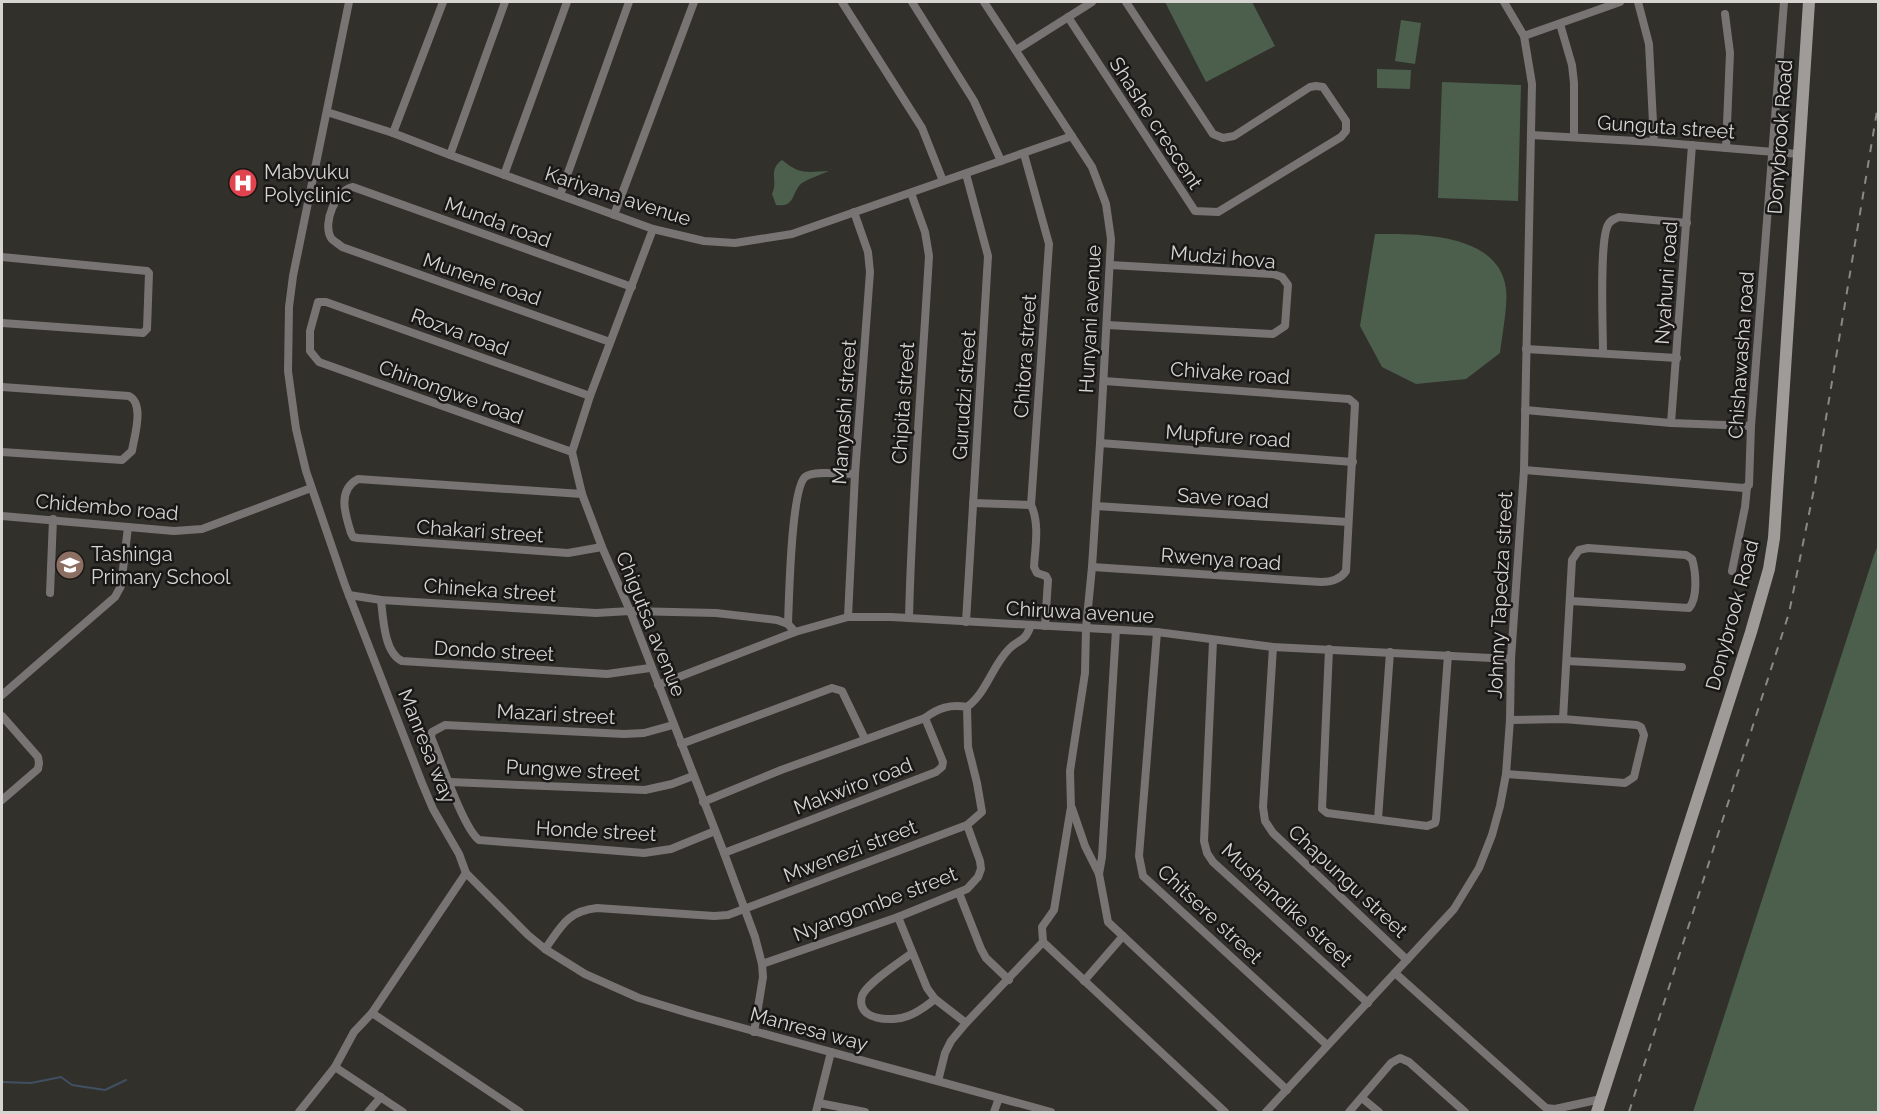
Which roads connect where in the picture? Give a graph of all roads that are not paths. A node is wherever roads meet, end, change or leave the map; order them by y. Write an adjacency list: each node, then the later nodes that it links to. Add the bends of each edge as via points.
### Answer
1 (349, 2): 23 (street, Manresa way)
2 (443, 2): 24 (street)
3 (505, 2): 34 (street)
4 (567, 2): 37 (street)
5 (629, 2): 40 (street)
6 (694, 2): 42 (street)
7 (842, 2): 38 (street, via 922,128)
8 (912, 2): 35 (street, via 974,101)
9 (985, 2): 22 (street, Hunyani avenue)
10 (1092, 2): 19 (street)
11 (1126, 2): 19 (street, Shashe crescent, via 1213,134 1223,138 1234,136 1316,86 1323,87 1346,121 1346,131 1218,212 1195,211)
12 (1504, 2): 21 (street, Johnny Tapedza street)
13 (1620, 2): 17 (street)
14 (1638, 2): 28 (street, via 1650,50)
15 (1784, 2): 31 (street, Chishawasha road)
16 (1809, 2): 33 (street, Donybrook Road)
17 (1604, 4): 20 (street)
18 (1725, 14): 30 (street, via 1730,53)
19 (1068, 16): 22 (street)
20 (1560, 24): 21 (street); 27 (street, via 1572,65)
21 (1524, 36): 25 (street, Johnny Tapedza street, via 1532,77)
22 (1016, 50): 26 (street, Hunyani avenue)
23 (327, 112): 24 (street, Kariyana avenue); 69 (street, Manresa way, via 293,276 287,343 293,412)
24 (393, 133): 34 (street, Kariyana avenue)
25 (1531, 135): 27 (street, Gunguta street); 52 (street, Johnny Tapedza street)
26 (1072, 136): 32 (street, Kariyana avenue); 47 (street, Hunyani avenue, via 1098,180 1106,204)
27 (1575, 137): 28 (street, Gunguta street)
28 (1654, 142): 29 (street, Gunguta street)
29 (1692, 145): 30 (street, Gunguta street); 43 (street, Nyahuni road)
30 (1726, 147): 31 (street, Gunguta street)
31 (1773, 152): 33 (street, Gunguta street); 61 (street, Chishawasha road)
32 (1024, 154): 35 (street, Kariyana avenue); 72 (street, Chitora street, via 1049,244)
33 (1798, 154): 152 (street, Donybrook Road, via 1769,569)
34 (450, 155): 37 (street, Kariyana avenue)
35 (1001, 161): 36 (street, Kariyana avenue)
36 (966, 174): 38 (street, Kariyana avenue); 71 (street, Gurudzi street, via 988,256)
37 (504, 175): 40 (street, Kariyana avenue)
38 (943, 182): 39 (street, Kariyana avenue)
39 (911, 193): 41 (street, Kariyana avenue); 87 (street, Chipita street, via 929,256)
40 (560, 195): 42 (street, Kariyana avenue)
41 (854, 212): 44 (street, Kariyana avenue, via 792,234 735,243 705,241); 67 (street, Manyashi street, via 868,252 870,272)
42 (614, 214): 44 (street, Kariyana avenue)
43 (1687, 223): 53 (street, via 1619,217 1608,224); 54 (street, Nyahuni road)
44 (653, 229): 48 (street)
45 (342, 247): 48 (street, Munda road, via 331,238 328,227 335,199 345,188 353,187); 51 (street, Munene road)
46 (2, 257): 49 (street, via 149,273 147,329 142,333)
47 (1110, 265): 50 (street, Hunyani avenue); 50 (street, Mudzi hova, via 1273,274 1288,285 1285,326 1273,334)
48 (632, 287): 51 (street)
49 (2, 323)
50 (1107, 325): 56 (street, Hunyani avenue)
51 (610, 342): 58 (street)
52 (1526, 349): 53 (street); 59 (street, Johnny Tapedza street)
53 (1603, 352): 54 (street)
54 (1677, 358): 60 (street, Nyahuni road)
55 (319, 362): 58 (street, Rozva road, via 310,351 310,331 319,302 326,302); 64 (street, Chinongwe road)
56 (1104, 381): 62 (street, Hunyani avenue); 65 (street, Chivake road, via 1353,401)
57 (2, 387): 63 (street, via 129,396 135,400 137,409 132,451 122,460)
58 (590, 396): 64 (street)
59 (1525, 410): 60 (street); 66 (street, Johnny Tapedza street)
60 (1671, 423): 61 (street)
61 (1751, 426): 68 (street, Chishawasha road)
62 (1100, 443): 65 (street, Mupfure road); 73 (street, Hunyani avenue)
63 (2, 452)
64 (572, 452): 70 (street, Chigutsa avenue)
65 (1353, 462): 76 (street)
66 (1524, 471): 68 (street); 101 (street, Johnny Tapedza street)
67 (855, 474): 86 (street, Manyashi street); 89 (street, via 814,473 802,482 794,525)
68 (1747, 487): 80 (street, Chishawasha road)
69 (311, 488): 77 (street, Chidembo road, via 202,529 174,531); 82 (street, Manresa way)
70 (582, 494): 78 (street, Chigutsa avenue); 78 (street, Chakari street, via 362,479 347,490 344,503 356,538 568,553)
71 (973, 503): 72 (street); 88 (street, Gurudzi street)
72 (1031, 505): 91 (street, Chitora street, via 1036,529 1034,567 1048,580)
73 (1096, 506): 76 (street, Save road); 79 (street, Hunyani avenue)
74 (2, 516): 75 (street, Chidembo road)
75 (53, 519): 77 (street, Chidembo road); 81 (street)
76 (1348, 522): 79 (street, Rwenya road, via 1345,573 1335,580)
77 (128, 526): 106 (street, via 121,585 115,597)
78 (602, 547): 85 (street, Chigutsa avenue)
79 (1092, 567): 92 (street, Hunyani avenue)
80 (1732, 571)
81 (50, 593)
82 (349, 595): 83 (street, Chineka street); 125 (street, Manresa way, via 422,783)
83 (381, 600): 85 (street, Chineka street, via 596,614); 104 (street, Dondo street, via 386,635 400,660 607,674)
84 (1571, 601): 84 (street, via 1572,560 1579,550 1686,555 1692,559 1693,603 1685,609); 102 (street)
85 (630, 611): 89 (street, Chineka street, via 716,613); 104 (street, Chigutsa avenue)
86 (848, 617): 87 (street, Chiruwa avenue); 94 (street, Chiruwa avenue)
87 (909, 618): 88 (street, Chiruwa avenue)
88 (966, 622): 90 (street, Chiruwa avenue)
89 (788, 624): 94 (street)
90 (1031, 625): 91 (street, Chiruwa avenue); 107 (street, via 1027,637 1011,646)
91 (1045, 626): 92 (street, Chiruwa avenue)
92 (1086, 628): 93 (street, Chiruwa avenue); 120 (street, Hunyani avenue, via 1085,673 1070,771)
93 (1116, 630): 95 (street, Chiruwa avenue); 126 (street)
94 (795, 632): 105 (street, Chiruwa avenue)
95 (1157, 632): 96 (street, Chiruwa avenue); 144 (street, Chitsere street, via 1139,856 1143,876)
96 (1213, 641): 97 (street, Chiruwa avenue); 140 (street, Mushandike street, via 1204,831 1207,853)
97 (1273, 647): 98 (street, Chiruwa avenue); 134 (street, Chapungu street, via 1265,821)
98 (1329, 649): 99 (street, Chiruwa avenue); 121 (street, via 1321,806 1327,813)
99 (1390, 652): 100 (street, Chiruwa avenue); 121 (street)
100 (1448, 655): 101 (street, Chiruwa avenue); 121 (street, via 1435,823 1427,826)
101 (1511, 659): 111 (street, Johnny Tapedza street)
102 (1567, 661): 103 (street); 110 (street)
103 (1682, 667)
104 (650, 668): 105 (street, Chigutsa avenue)
105 (658, 685): 112 (street, Chigutsa avenue)
106 (2, 695)
107 (967, 707): 109 (street, via 950,706); 122 (street, via 969,747 982,812)
108 (2, 716): 118 (street, via 39,763 38,769)
109 (925, 718): 113 (street); 124 (street, Makwiro road, via 942,767)
110 (1563, 719): 111 (street); 115 (street, via 1641,727 1644,735 1632,780 1625,783)
111 (1510, 720): 115 (street, Johnny Tapedza street)
112 (673, 724): 114 (street, Chigutsa avenue); 117 (street, Mazari street, via 644,734 449,725 437,728 431,737)
113 (865, 738): 114 (street, via 842,691 832,687); 119 (street)
114 (681, 744): 116 (street, Chigutsa avenue)
115 (1506, 774): 134 (street, Johnny Tapedza street, via 1495,825 1479,868 1454,909)
116 (693, 776): 117 (street, Pungwe street, via 645,790); 119 (street, Chigutsa avenue)
117 (450, 782): 123 (street, Honde street, via 462,814 480,840 644,853 671,849)
118 (2, 800)
119 (704, 802): 123 (street, Chigutsa avenue)
120 (1071, 807): 126 (street); 131 (street, via 1054,910 1042,927)
121 (1378, 819)
122 (967, 825): 127 (street, Nyangombe street, via 981,869 974,883); 128 (street, Mwenezi street)
123 (715, 831): 124 (street, Chigutsa avenue)
124 (724, 853): 128 (street, Chigutsa avenue)
125 (466, 873): 132 (street, Manresa way); 141 (street)
126 (1099, 874): 130 (street, via 1108,922)
127 (959, 893): 129 (street, Nyangombe street); 137 (street, via 986,958)
128 (745, 910): 132 (street, Mwenezi street, via 714,916 587,909 566,920); 135 (street, Chigutsa avenue)
129 (898, 917): 133 (street); 135 (street, Nyangombe street)
130 (1124, 936): 138 (street); 148 (street)
131 (1043, 942): 137 (street); 138 (street)
132 (545, 949): 143 (street, Manresa way, via 585,974 639,998)
133 (912, 953): 139 (street, via 921,978); 139 (street, via 862,994 865,1012 875,1018 905,1018)
134 (1407, 960): 136 (street, Johnny Tapedza street)
135 (762, 964): 143 (street, Chigutsa avenue)
136 (1395, 973): 140 (street, Johnny Tapedza street); 152 (street, via 1546,1108)
137 (1009, 980): 142 (street)
138 (1084, 981): 162 (street)
139 (935, 999): 142 (street)
140 (1368, 1003): 144 (street, Johnny Tapedza street)
141 (372, 1013): 146 (street, via 354,1032); 157 (street)
142 (966, 1023): 147 (street, via 947,1047)
143 (754, 1032): 145 (street, Manresa way)
144 (1327, 1045): 148 (street, Johnny Tapedza street)
145 (831, 1052): 147 (street, Manresa way); 153 (street)
146 (335, 1067): 149 (street); 154 (street)
147 (938, 1081): 150 (street, Manresa way)
148 (1287, 1090): 163 (street, Johnny Tapedza street)
149 (381, 1097): 155 (street); 156 (street)
150 (999, 1098): 160 (street); 161 (street, Manresa way)
151 (1362, 1098): 164 (street); 165 (street); 166 (street, via 1391,1063 1400,1058)
152 (1601, 1099): 167 (street, Donybrook Road)
153 (819, 1103): 158 (street); 159 (street)
154 (299, 1113)
155 (368, 1113)
156 (403, 1113)
157 (520, 1113)
158 (816, 1113)
159 (865, 1113)
160 (994, 1113)
161 (1051, 1113)
162 (1225, 1113)
163 (1266, 1113)
164 (1349, 1113)
165 (1379, 1113)
166 (1465, 1113)
167 (1597, 1113)

